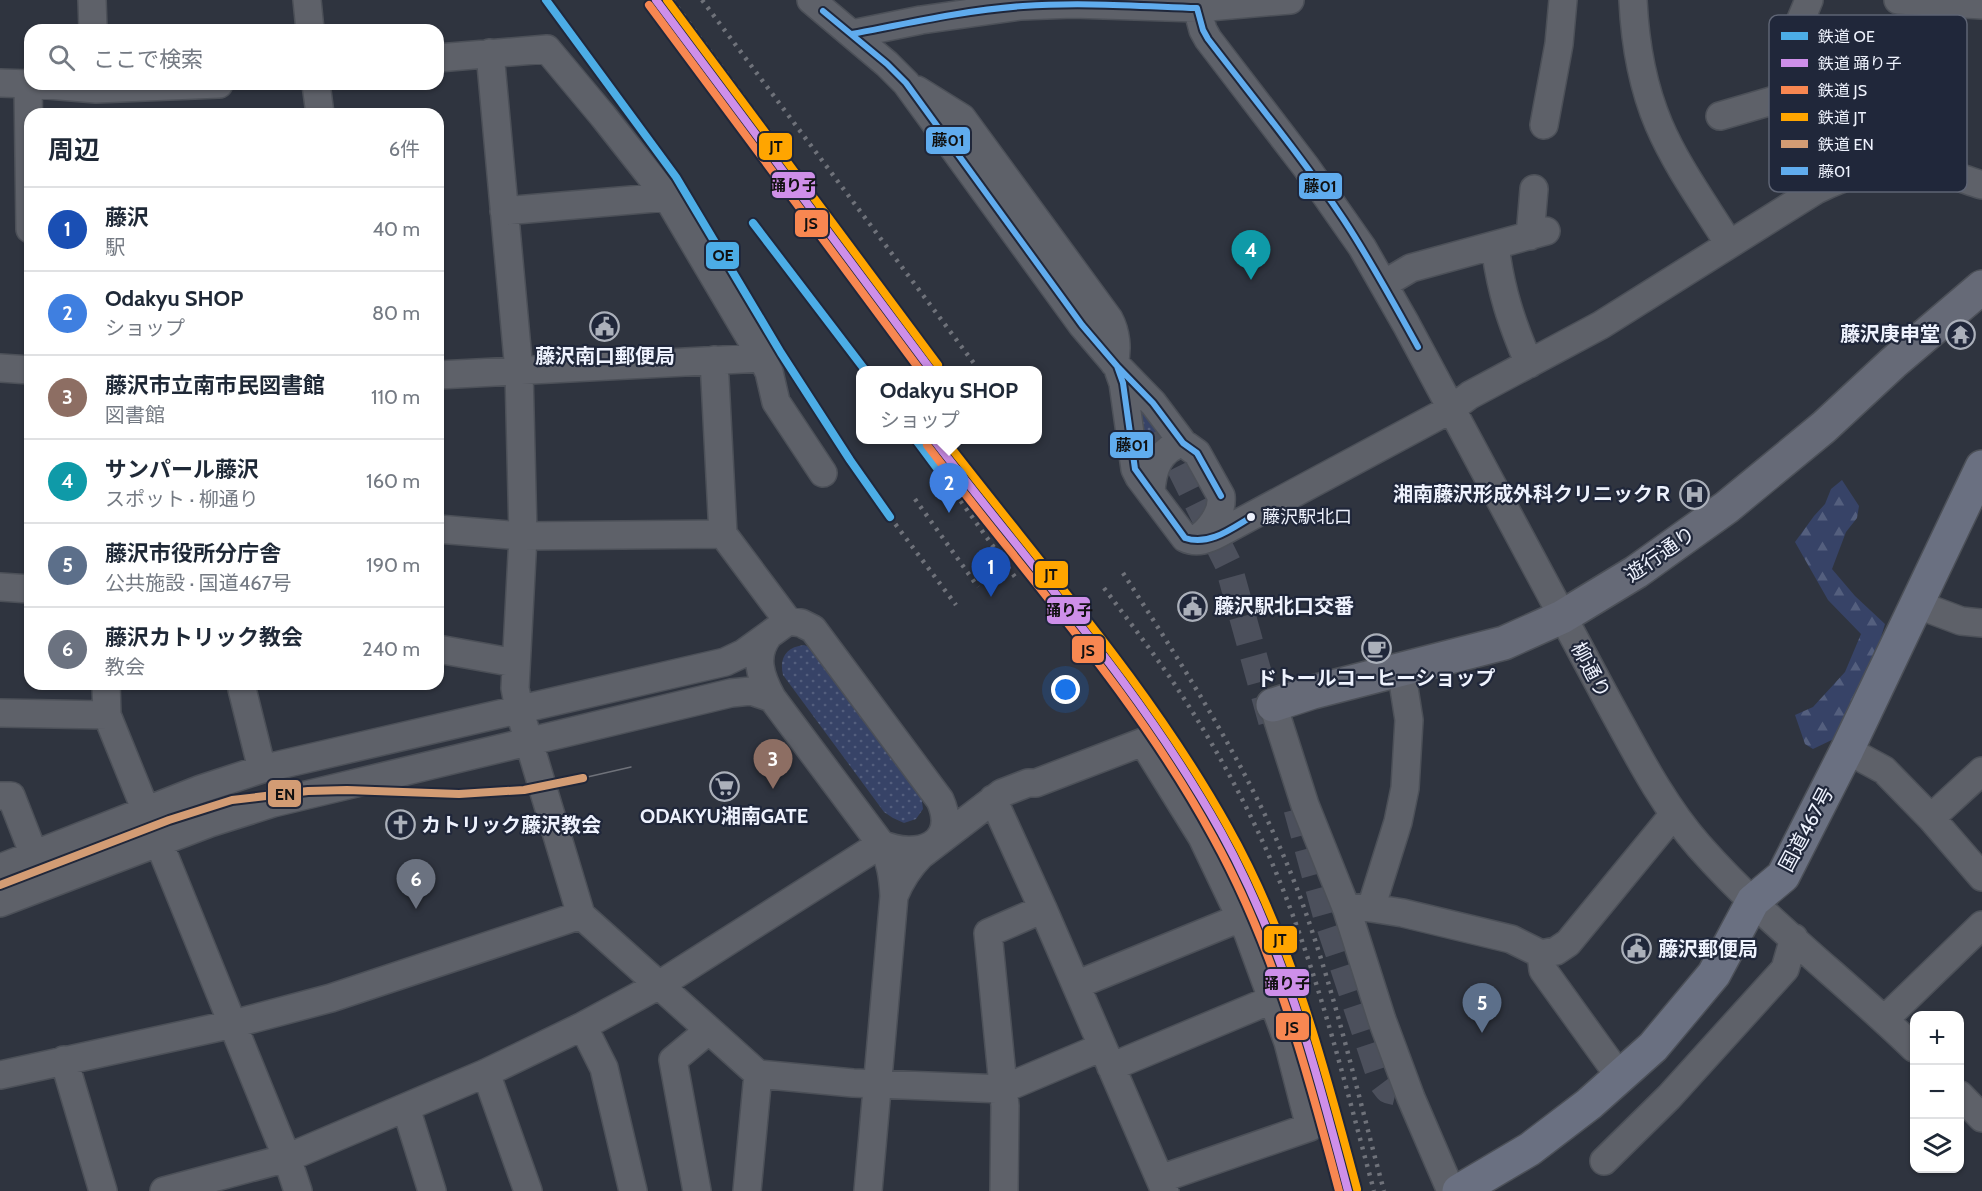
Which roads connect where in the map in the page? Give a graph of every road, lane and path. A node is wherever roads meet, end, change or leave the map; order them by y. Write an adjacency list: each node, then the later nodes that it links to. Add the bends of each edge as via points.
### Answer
1 (92, 0): 12 (street)
2 (307, 0): 13 (street)
3 (1290, 0): 9 (street)
4 (1563, 0): 27 (street)
5 (1633, 0): 35 (street, via 1638,58 1660,126)
6 (1809, 0): 11 (street)
7 (1898, 0): 10 (street)
8 (820, 4): 14 (street)
9 (1196, 4): 14 (street, via 1021,6); 37 (street, 柳通り, via 1208,39 1306,167)
10 (1982, 5)
11 (1803, 15)
12 (93, 24)
13 (309, 24)
14 (852, 34): 18 (street)
15 (490, 53): 16 (street); 32 (street, via 547,49); 34 (street)
16 (444, 57)
17 (0, 83): 19 (street)
18 (906, 83): 22 (street); 42 (street, via 1082,325)
19 (24, 84)
20 (31, 90): 24 (street)
21 (317, 90): 25 (street)
22 (937, 102): 33 (street); 42 (street, via 962,118 1109,319 1113,325)
23 (1769, 102): 26 (street)
24 (31, 108)
25 (319, 108)
26 (1720, 116)
27 (1544, 125)
28 (1967, 181): 29 (street)
29 (1982, 185)
30 (1534, 189): 36 (street, via 1538,233)
31 (1813, 192): 35 (street)
32 (667, 197): 34 (street); 39 (street)
33 (1014, 207)
34 (504, 211): 45 (street)
35 (1729, 243): 41 (street, via 1626,310)
36 (1495, 246): 37 (street, via 1411,268); 41 (street, via 1508,312)
37 (1384, 284): 47 (street, 柳通り)
38 (1982, 287): 59 (main road, 遊行通り, via 1727,507 1636,572)
39 (762, 358): 40 (street); 50 (street, via 776,402)
40 (714, 360): 45 (street); 53 (street)
41 (1529, 364): 47 (street)
42 (1116, 365): 48 (street, via 1153,403); 51 (street, via 1123,383 1135,469)
43 (0, 368): 44 (street)
44 (24, 370)
45 (519, 371): 46 (street); 54 (street)
46 (444, 375)
47 (1449, 405): 55 (street, via 1211,538); 59 (street, 柳通り)
48 (1183, 443): 51 (street, via 1174,445 1160,458); 55 (street, via 1200,457 1222,502 1212,524)
49 (1982, 467): 58 (highway, 国道467号)
50 (823, 473)
51 (1151, 493): 55 (street, via 1185,538)
52 (444, 529): 54 (street)
53 (723, 534): 54 (street); 61 (street)
54 (523, 536): 63 (street)
55 (1194, 541)
56 (0, 587): 57 (street)
57 (24, 589)
58 (1916, 604): 60 (street, via 1961,621); 73 (highway, 国道467号)
59 (1563, 617): 64 (main road, 遊行通り, via 1504,643); 79 (street, 柳通り, via 1639,758)
60 (1982, 623)
61 (779, 628): 67 (street, via 762,644 759,654 762,681); 69 (street, via 744,653 714,665); 83 (street, via 801,623 813,629 940,800 946,824)
62 (444, 650): 63 (street)
63 (516, 663): 69 (street)
64 (1401, 669): 68 (main road, 遊行通り); 91 (street, via 1409,720 1405,788 1398,822)
65 (106, 690): 71 (street)
66 (242, 690): 74 (street)
67 (772, 698): 72 (street, via 751,691 731,693); 82 (street)
68 (1273, 705): 91 (street, via 1305,805)
69 (519, 709): 72 (street); 74 (street)
70 (0, 713): 71 (street)
71 (107, 715): 78 (street)
72 (529, 741): 81 (street, via 273,803); 92 (street)
73 (1847, 750): 80 (street, via 1884,770); 88 (highway, 国道467号, via 1783,876)
74 (262, 769): 78 (street)
75 (1982, 771): 80 (street)
76 (0, 795): 84 (street, via 11,796)
77 (993, 799): 83 (street); 90 (street); 93 (street, via 1143,742 1202,837)
78 (146, 810): 81 (street); 84 (street)
79 (1674, 814): 88 (street, 柳通り, via 1698,845); 96 (street, via 1568,943)
80 (1931, 818): 86 (street)
81 (159, 841): 89 (street); 101 (street)
82 (881, 844): 83 (street, via 915,851); 87 (street, via 890,862); 97 (street)
83 (934, 844): 87 (street, via 910,866)
84 (34, 855): 85 (street)
85 (0, 868)
86 (1982, 877)
87 (894, 896): 111 (street)
88 (1753, 901): 95 (street, 柳通り); 110 (highway, 国道467号, via 1714,974 1653,1047)
89 (0, 903)
90 (1043, 909): 98 (street); 112 (street, via 988,933)
91 (1359, 909): 96 (street, via 1511,939); 129 (street, via 1382,1020 1403,1095)
92 (581, 915): 97 (street); 101 (street, via 331,998)
93 (1240, 918): 98 (street); 99 (street)
94 (1982, 924): 100 (street)
95 (1794, 938): 100 (street, 柳通り); 117 (street, via 1785,969)
96 (1541, 954): 110 (street, via 1543,970)
97 (659, 985): 102 (street); 103 (street)
98 (1076, 986): 105 (street)
99 (1271, 1000): 105 (street); 118 (street, via 1288,1042 1310,1127)
100 (1885, 1020): 104 (street, 柳通り)
101 (233, 1024): 106 (street); 116 (street)
102 (583, 1026): 107 (street); 124 (street, via 604,1068)
103 (709, 1030): 109 (street); 125 (street, via 673,1060)
104 (1910, 1044)
105 (1107, 1057): 112 (street); 118 (street)
106 (64, 1060): 108 (street); 119 (street)
107 (486, 1073): 114 (street); 123 (street)
108 (0, 1074)
109 (758, 1074): 111 (street); 126 (street)
110 (1620, 1077): 130 (highway, 国道467号, via 1530,1149)
111 (878, 1084): 112 (street); 127 (street)
112 (1003, 1089): 128 (street)
113 (1964, 1100): 115 (street)
114 (406, 1108): 116 (street); 122 (street)
115 (1982, 1118)
116 (287, 1158): 120 (street); 121 (street)
117 (1604, 1161)
118 (1162, 1185)
119 (102, 1191)
120 (164, 1191)
121 (298, 1191)
122 (432, 1191)
123 (528, 1191)
124 (633, 1191)
125 (697, 1191)
126 (747, 1191)
127 (868, 1191)
128 (1004, 1191)
129 (1451, 1191)
130 (1459, 1191)

